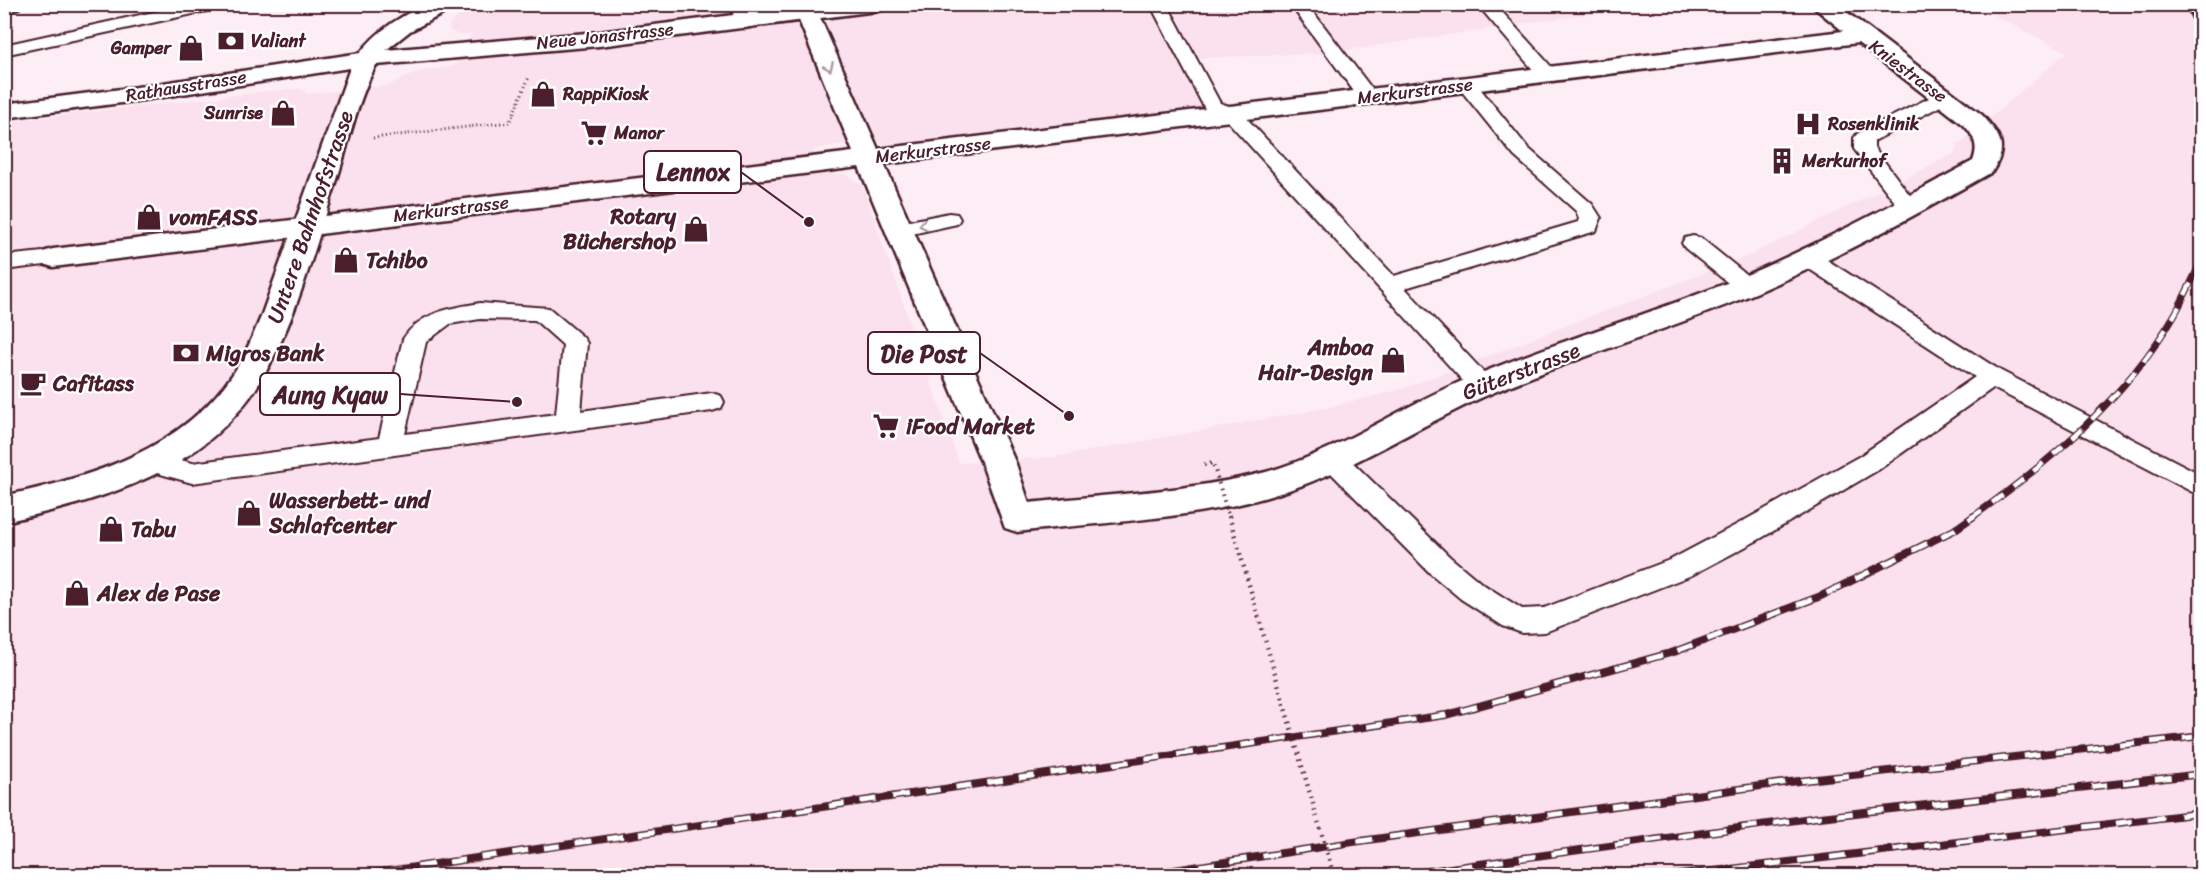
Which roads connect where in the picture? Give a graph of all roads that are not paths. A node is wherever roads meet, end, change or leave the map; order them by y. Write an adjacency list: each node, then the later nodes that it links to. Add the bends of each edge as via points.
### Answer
1 (13, 4): 8 (lane)
2 (216, 4): 13 (lane)
3 (877, 4): 11 (street, Neue Jonastrasse)
4 (1158, 4): 20 (lane, via 1213,107)
5 (1298, 4): 17 (lane)
6 (1485, 4): 15 (lane)
7 (1821, 4): 12 (street, Kniestrasse)
8 (4, 8)
9 (426, 8): 14 (street, Untere Bahnhofstrasse, via 384,39)
10 (744, 13): 11 (street, Neue Jonastrasse); 14 (street, Neue Jonastrasse, via 599,39)
11 (807, 14): 22 (street, one-way to 22)
12 (1861, 36): 15 (street, Merkurstrasse); 18 (street, Kniestrasse)
13 (4, 50)
14 (367, 59): 19 (street, Rathausstrasse); 25 (street, Untere Bahnhofstrasse)
15 (1548, 75): 16 (street, Merkurstrasse)
16 (1467, 85): 17 (street, Merkurstrasse); 31 (lane, via 1521,152 1585,208 1590,218 1588,226)
17 (1368, 97): 20 (street, Merkurstrasse)
18 (1943, 97): 21 (street, Kniestrasse, via 1973,120); 23 (lane, via 1864,138 1864,149)
19 (4, 111)
20 (1232, 113): 22 (street, Merkurstrasse); 31 (lane)
21 (1989, 143): 23 (street, Güterstrasse, via 1989,159 1983,166)
22 (867, 158): 25 (street, Merkurstrasse); 26 (street)
23 (1908, 206): 29 (street, Güterstrasse)
24 (949, 219): 26 (lane, one-way to 26)
25 (309, 226): 28 (street, Merkurstrasse); 39 (street, Untere Bahnhofstrasse, via 272,328 247,377 203,425)
26 (898, 230): 38 (street, Güterstrasse, via 999,464 1017,518 1235,491 1293,476)
27 (1694, 243): 32 (lane)
28 (53, 258): 30 (lane, Merkurstrasse)
29 (1808, 258): 32 (street, Güterstrasse); 33 (lane)
30 (4, 263)
31 (1389, 285): 34 (lane)
32 (1746, 286): 34 (street, Güterstrasse)
33 (1992, 377): 38 (lane, via 1869,463 1748,532 1682,567 1534,622 1513,618 1471,591); 40 (lane)
34 (1481, 385): 38 (street, Güterstrasse)
35 (712, 402): 36 (lane)
36 (568, 422): 37 (lane); 37 (lane, via 575,343 541,313 480,311 443,317 415,339)
37 (390, 446): 39 (lane, via 192,473)
38 (1334, 459)
39 (152, 462): 41 (street, Untere Bahnhofstrasse, via 93,487)
40 (2202, 487)
41 (4, 509)

